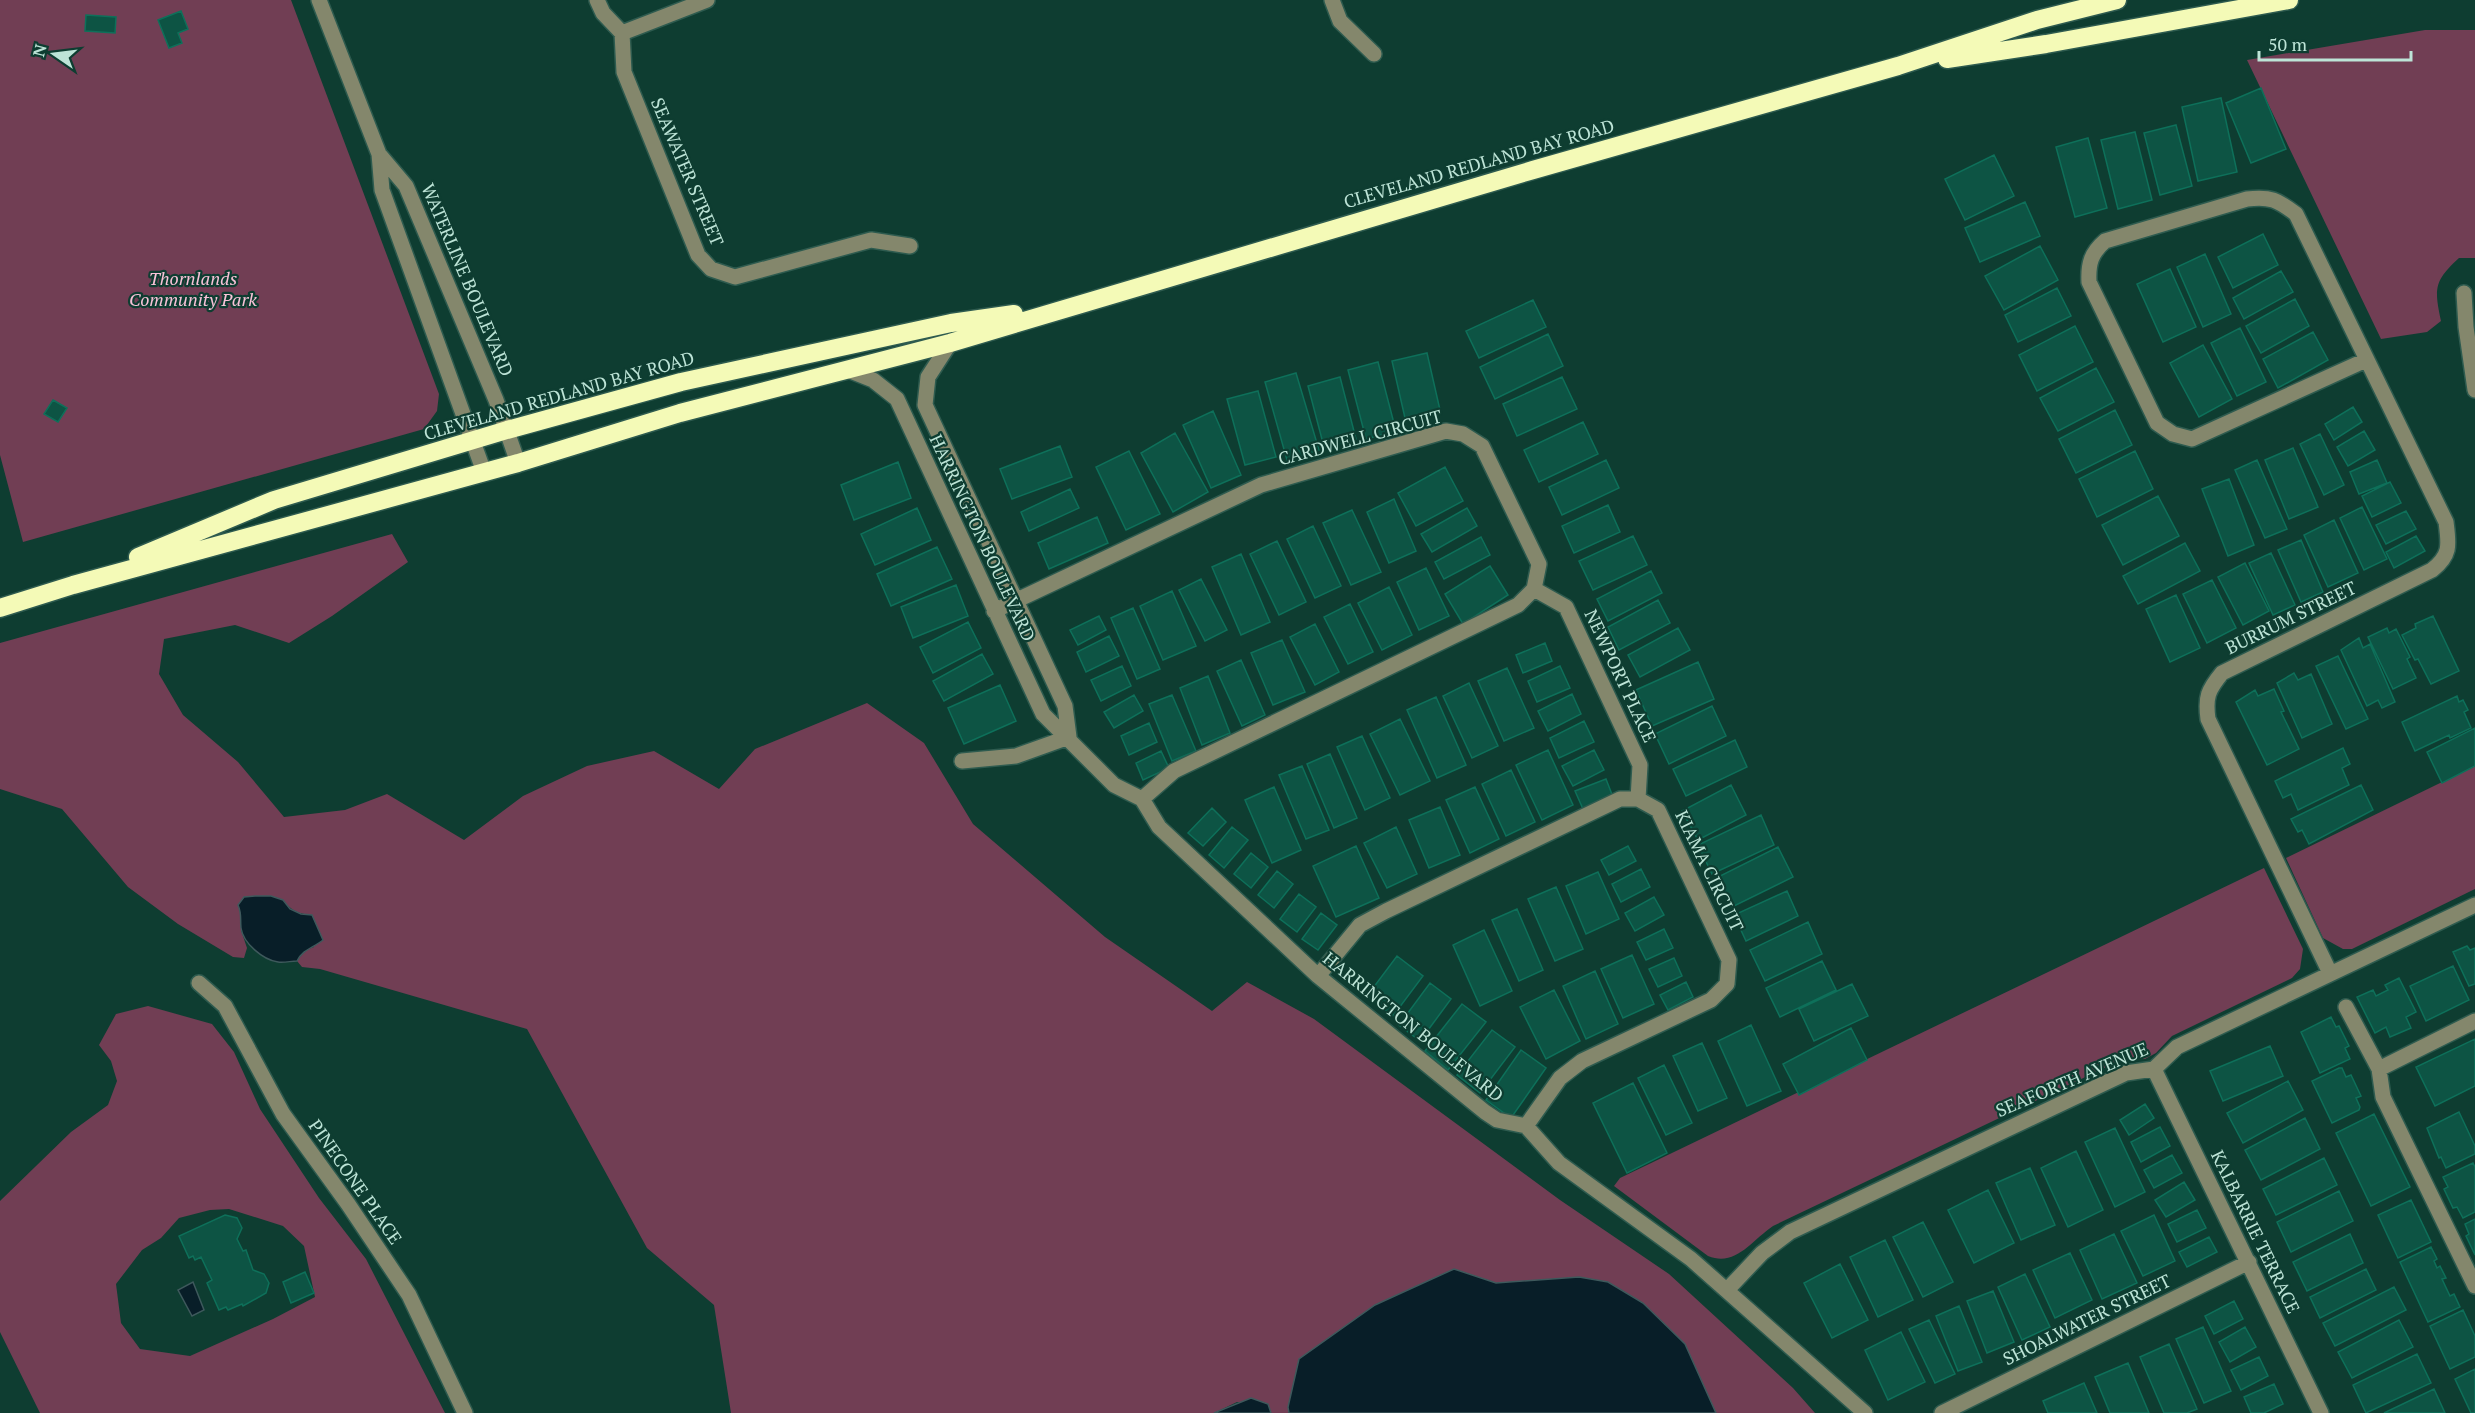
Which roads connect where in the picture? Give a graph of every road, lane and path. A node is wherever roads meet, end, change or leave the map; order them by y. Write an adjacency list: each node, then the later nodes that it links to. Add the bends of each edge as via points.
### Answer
1 (597, 0): 7 (street, via 603,13)
2 (707, 0): 7 (street)
3 (1332, 0): 8 (street, via 1340,21)
4 (2117, 0): 9 (highway, CLEVELAND REDLAND BAY ROAD, via 2037,20)
5 (2289, 0): 9 (highway, CLEVELAND REDLAND BAY ROAD)
6 (321, 2): 10 (street, WATERLINE BOULEVARD)
7 (622, 33): 11 (street, SEAWATER STREET, via 624,72 698,255 711,269 735,277 871,240)
8 (1374, 54)
9 (1898, 66): 13 (highway, CLEVELAND REDLAND BAY ROAD)
10 (379, 154): 18 (street, WATERLINE BOULEVARD, via 406,186); 19 (street, WATERLINE BOULEVARD, via 382,190)
11 (910, 246)
12 (2464, 293): 17 (street)
13 (1072, 305): 14 (highway, CLEVELAND REDLAND BAY ROAD); 18 (highway, CLEVELAND REDLAND BAY ROAD, via 951,323 693,380)
14 (950, 343): 16 (highway, CLEVELAND REDLAND BAY ROAD); 24 (street, HARRINGTON BOULEVARD, via 928,377 925,405)
15 (2366, 360): 15 (street, BURRUM STREET, via 2296,214 2280,202 2263,197 2247,199 2105,241 2088,265 2089,282 2157,423 2173,434 2192,439); 32 (street, BURRUM STREET, via 2446,522 2449,540 2444,560 2432,570 2222,673 2210,688 2206,704 2208,719)
16 (848, 370): 20 (highway, CLEVELAND REDLAND BAY ROAD, via 680,413); 26 (street, HARRINGTON BOULEVARD, via 873,380 897,399)
17 (2475, 390)
18 (507, 430): 19 (highway, CLEVELAND REDLAND BAY ROAD); 20 (street, WATERLINE BOULEVARD)
19 (473, 441): 21 (street, WATERLINE BOULEVARD); 22 (highway, CLEVELAND REDLAND BAY ROAD, via 274,500)
20 (518, 463): 21 (highway, CLEVELAND REDLAND BAY ROAD)
21 (484, 472): 22 (highway, CLEVELAND REDLAND BAY ROAD)
22 (73, 585): 25 (highway, CLEVELAND REDLAND BAY ROAD)
23 (1533, 589): 24 (street, CARDWELL CIRCUIT, via 1539,564 1482,446 1463,434 1446,431 1261,485); 29 (street, via 1518,606 1174,771); 30 (street, NEWPORT PLACE, via 1566,607 1640,765)
24 (1016, 600): 26 (street, CARDWELL CIRCUIT); 27 (street, HARRINGTON BOULEVARD, via 1065,706)
25 (0, 608)
26 (994, 611): 27 (street, HARRINGTON BOULEVARD, via 1043,714)
27 (1069, 737): 28 (street, via 1016,756); 29 (street, HARRINGTON BOULEVARD, via 1114,785)
28 (962, 761)
29 (1142, 799): 33 (street, HARRINGTON BOULEVARD, via 1159,827)
30 (1638, 799): 33 (street, via 1620,799 1377,915 1360,925); 39 (street, KIAMA CIRCUIT, via 1658,810 1729,960 1727,984 1711,1000 1582,1061 1560,1078)
31 (2475, 905): 32 (street, SEAFORTH AVENUE)
32 (2330, 974): 37 (street, SEAFORTH AVENUE, via 2177,1047)
33 (1318, 976): 39 (street, HARRINGTON BOULEVARD, via 1485,1112 1497,1120)
34 (199, 983): 43 (street, PINECONE PLACE, via 225,1006 283,1114 409,1295)
35 (2346, 1007): 38 (street)
36 (2475, 1022): 38 (street)
37 (2154, 1069): 40 (street, KALBARRIE TERRACE); 42 (street, SEAFORTH AVENUE, via 2126,1073 1790,1232 1762,1253)
38 (2379, 1069): 41 (street, via 2383,1097)
39 (1526, 1126): 42 (street, via 1559,1163 1691,1259)
40 (2248, 1262): 45 (street, SHOALWATER STREET); 46 (street, KALBARRIE TERRACE)
41 (2475, 1286)
42 (1727, 1290): 44 (street)
43 (465, 1413)
44 (1865, 1413)
45 (1942, 1413)
46 (2321, 1413)

